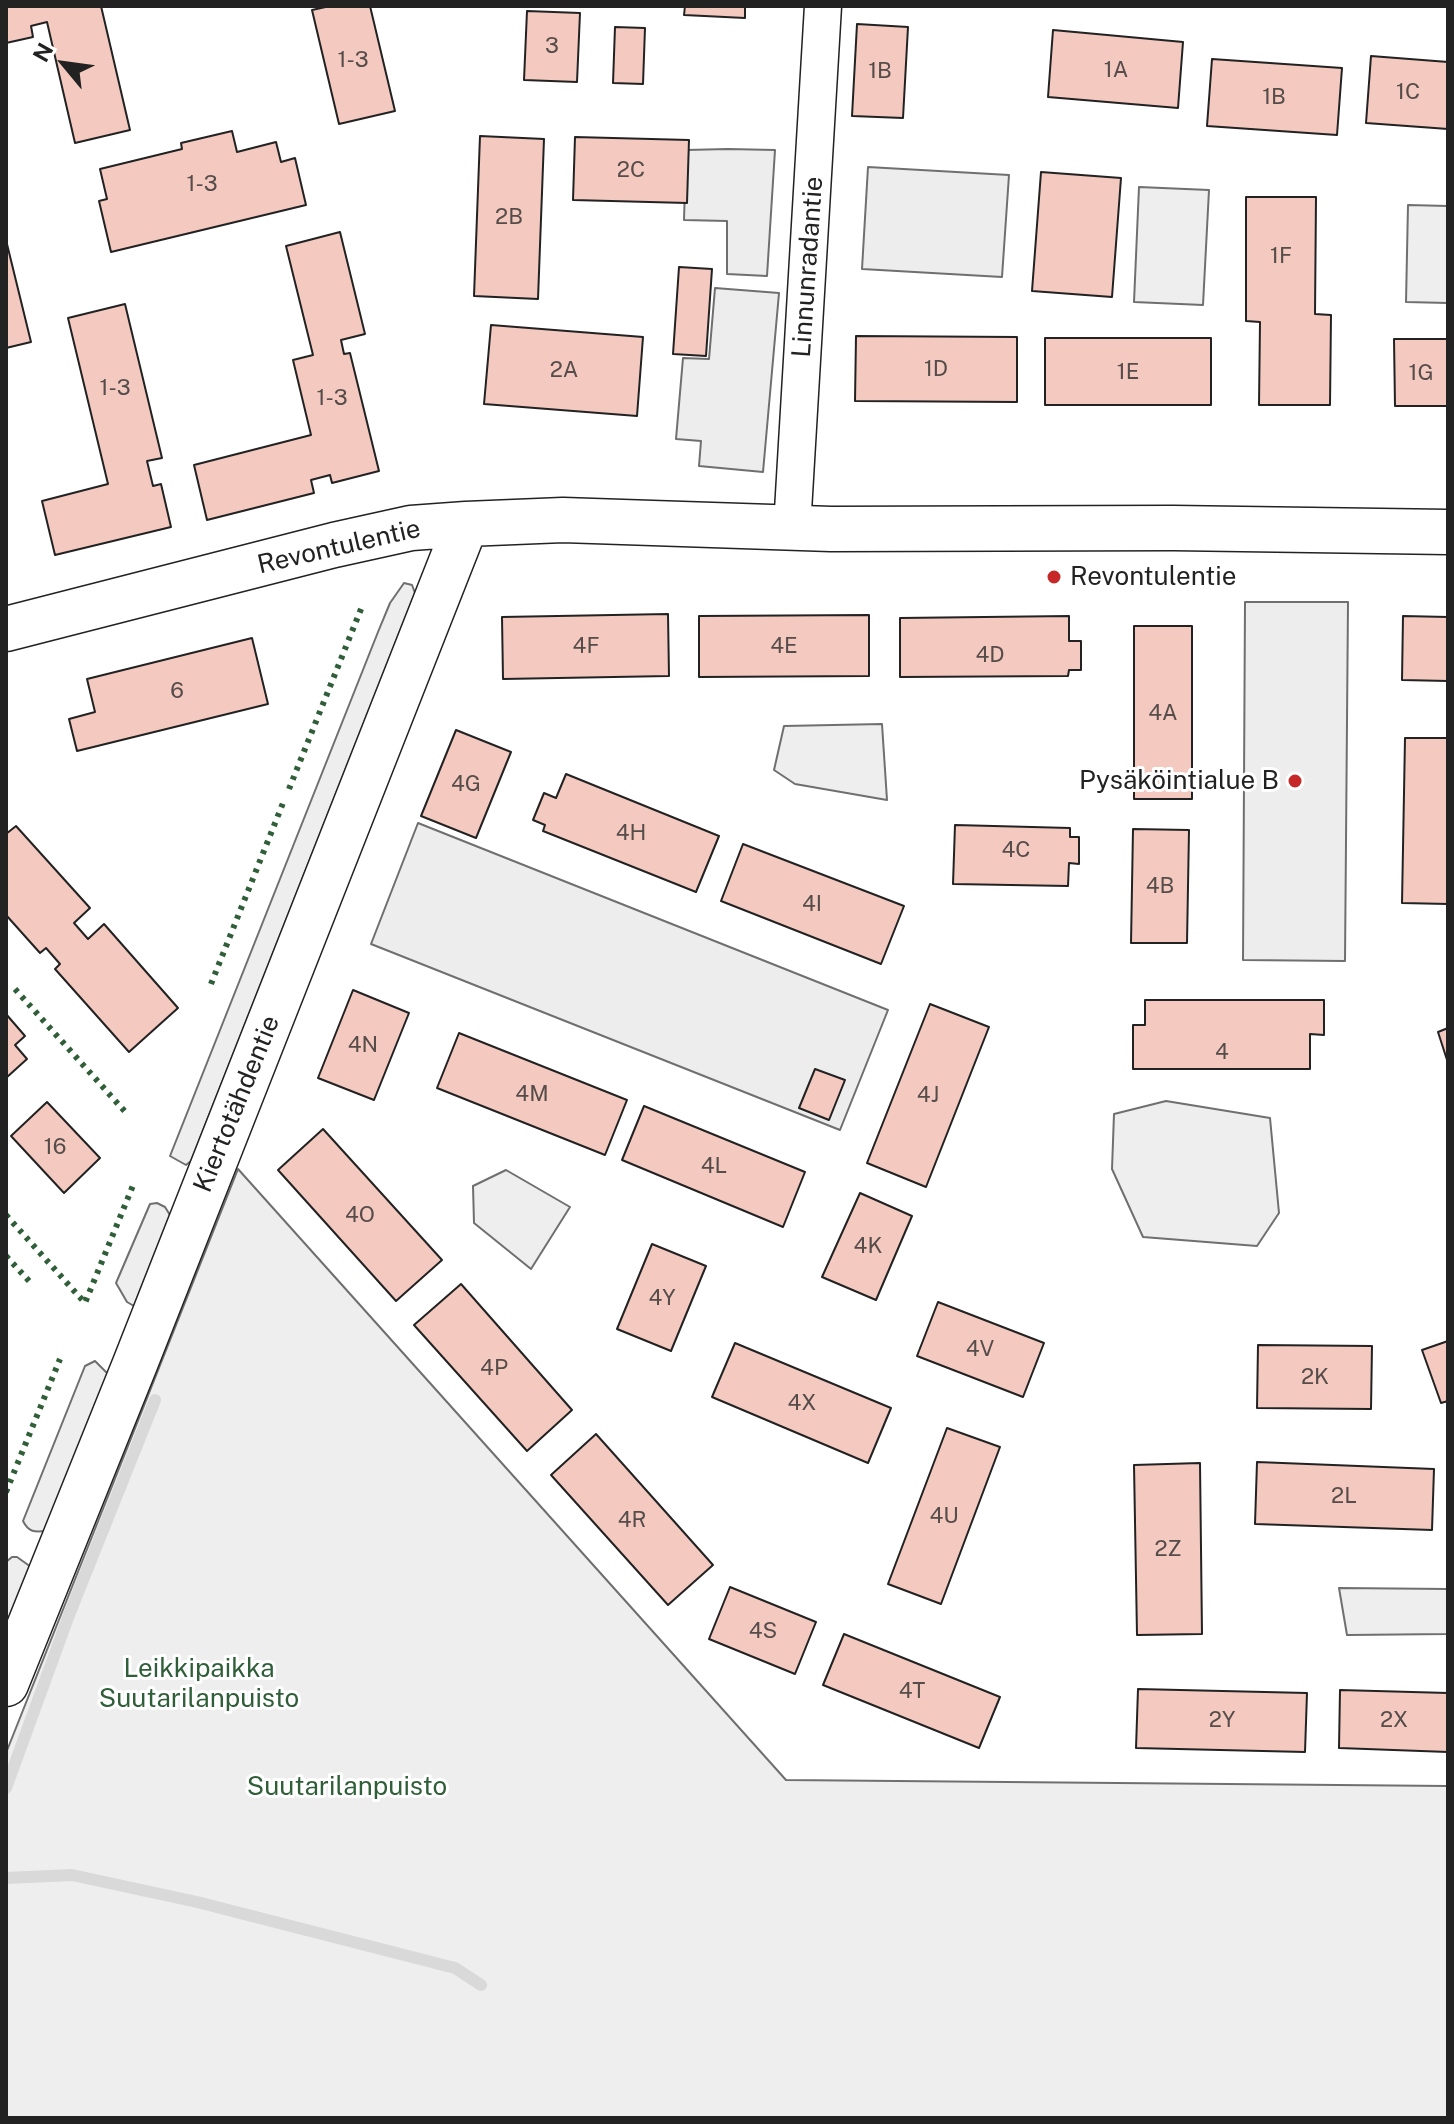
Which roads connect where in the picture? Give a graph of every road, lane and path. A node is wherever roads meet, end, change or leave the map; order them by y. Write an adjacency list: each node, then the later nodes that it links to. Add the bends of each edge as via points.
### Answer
1 (823, 6): 3 (street, Linnunradantie)
2 (466, 524): 3 (street, Revontulentie, via 563,520); 5 (street, Revontulentie, via 411,528); 6 (street, Kiertotähdentie)
3 (792, 528): 4 (street, Revontulentie)
4 (1448, 532)
5 (7, 623)
6 (6, 1684)

